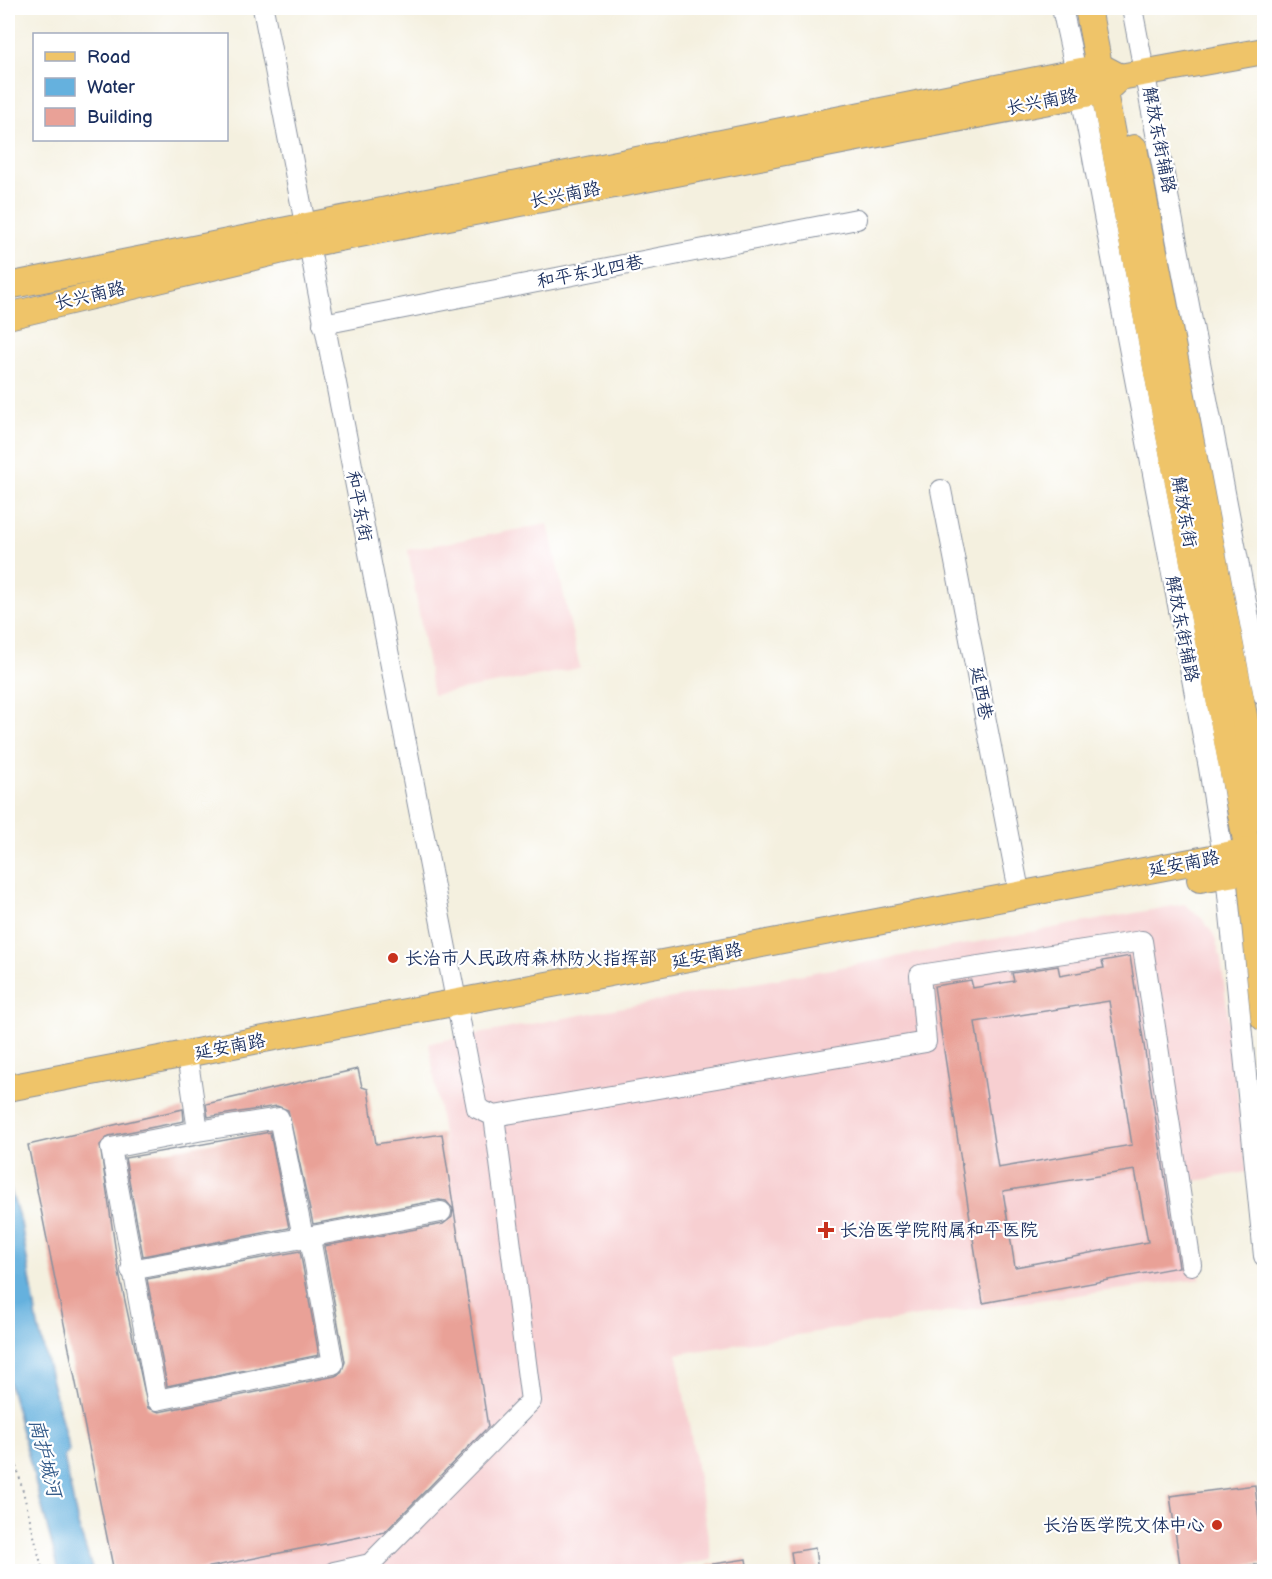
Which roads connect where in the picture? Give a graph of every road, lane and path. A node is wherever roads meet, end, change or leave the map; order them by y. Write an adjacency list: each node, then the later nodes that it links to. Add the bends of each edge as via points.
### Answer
1 (263, 8): 11 (street, 和平东街)
2 (1062, 8): 9 (street, 解放东街辅路)
3 (1089, 8): 8 (main road, 解放东街)
4 (1106, 8): 8 (main road, 解放东街)
5 (1132, 8): 7 (street, 解放东街辅路)
6 (1264, 51): 7 (main road, 长兴南路)
7 (1145, 72): 8 (main road, 长兴南路); 16 (street, 解放东街辅路)
8 (1109, 78): 9 (main road, 长兴南路); 17 (main road, 解放东街); 18 (main road, 解放东街)
9 (1078, 83): 11 (main road, 长兴南路); 18 (street, 解放东街辅路, via 1209,768)
10 (856, 219): 14 (street, 和平东北四巷)
11 (306, 235): 12 (main road, 长兴南路); 13 (main road, 长兴南路); 14 (street, 和平东街)
12 (8, 286)
13 (8, 316)
14 (323, 324): 20 (street, 和平东街)
15 (941, 490): 19 (street, 延西巷)
16 (1264, 696)
17 (1264, 819)
18 (1246, 861): 19 (main road, 延安南路); 20 (main road, 延安南路); 21 (main road, 解放东街); 29 (street, 解放东街辅路)
19 (1020, 896): 20 (main road, 延安南路)
20 (459, 1012): 22 (main road, 延安南路); 25 (street, 和平东街, via 477,1108)
21 (1264, 1018)
22 (188, 1063): 23 (main road, 延安南路); 24 (main road, 延安南路); 26 (street)
23 (8, 1089)
24 (8, 1106)
25 (494, 1116): 30 (street, via 926,1042 920,975 1142,941); 34 (street, via 531,1401 370,1564)
26 (198, 1131): 28 (street, via 279,1118 302,1232); 31 (street, via 111,1148)
27 (441, 1212): 28 (street)
28 (310, 1238): 31 (street); 31 (street, via 333,1364 157,1400)
29 (1264, 1256)
30 (1191, 1264)
31 (131, 1270)
32 (8, 1431): 33 (path)
33 (43, 1572)
34 (334, 1572)

